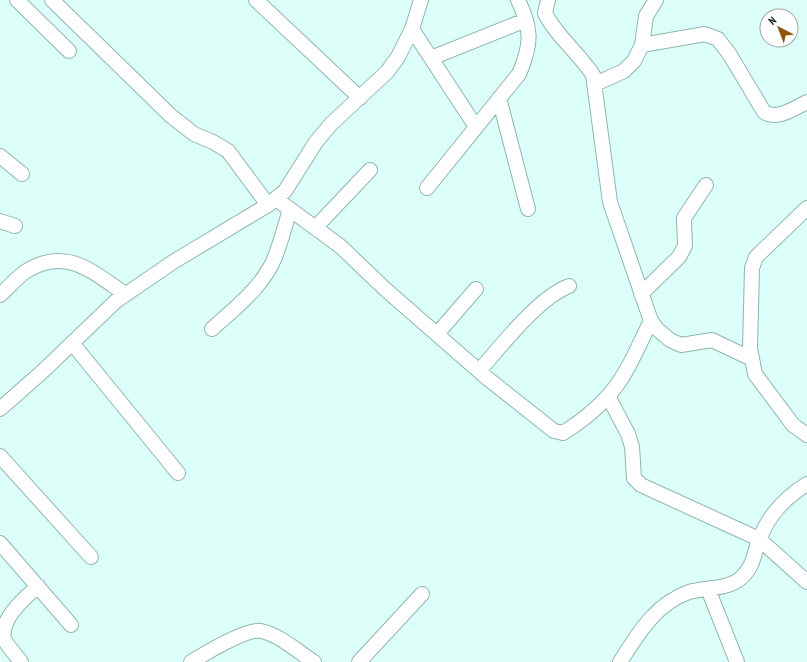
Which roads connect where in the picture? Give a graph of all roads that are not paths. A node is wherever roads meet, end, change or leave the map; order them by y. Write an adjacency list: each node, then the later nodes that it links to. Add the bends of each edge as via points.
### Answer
1 (17, 0): 11 (street)
2 (52, 0): 23 (street, via 171,116 194,134 228,151)
3 (256, 0): 14 (street)
4 (421, 0): 9 (street)
5 (518, 0): 8 (street)
6 (548, 0): 13 (street, via 545,13 549,22 584,60)
7 (656, 0): 10 (street, via 646,16)
8 (526, 20): 12 (street); 15 (street, via 530,36 526,58 519,74)
9 (412, 30): 12 (street); 14 (street, via 387,72)
10 (642, 45): 13 (street, via 634,61 624,72); 16 (street, via 705,34 718,39 764,112 777,116)
11 (68, 51)
12 (431, 58): 17 (street)
13 (595, 84): 33 (street, via 610,202)
14 (360, 98): 23 (street, via 331,124 316,142 285,191)
15 (499, 98): 17 (street); 25 (street)
16 (807, 102)
17 (476, 127): 22 (street)
18 (0, 156): 20 (street)
19 (370, 170): 29 (street)
20 (22, 174)
21 (706, 185): 33 (street, via 684,218 685,246 680,257)
22 (427, 188)
23 (272, 202): 26 (street); 32 (street)
24 (807, 208): 39 (street, via 764,249 752,268)
25 (528, 209)
26 (290, 210): 29 (street); 36 (street, via 275,257 266,275 253,291)
27 (0, 221): 28 (street)
28 (15, 226)
29 (315, 228): 37 (street, via 345,251)
30 (569, 286): 40 (street, via 558,290 544,301)
31 (476, 289): 37 (street)
32 (125, 294): 34 (street, via 88,269 66,260 47,261 27,270); 38 (street)
33 (641, 294): 35 (street)
34 (0, 295)
35 (651, 321): 39 (street, via 670,340 681,345 712,340); 41 (street, via 622,379)
36 (212, 329)
37 (437, 334): 40 (street)
38 (72, 343): 42 (street); 45 (street)
39 (752, 360): 43 (street, via 755,374 793,425)
40 (479, 371): 41 (street, via 554,431 563,433)
41 (608, 396): 47 (street, via 628,434 632,448 634,478 641,485)
42 (0, 409)
43 (807, 435)
44 (0, 456): 49 (street)
45 (178, 473)
46 (807, 484): 47 (street, via 776,509 766,522)
47 (759, 539): 50 (street); 52 (street, via 752,566 740,578 728,585)
48 (0, 542): 51 (street)
49 (91, 557)
50 (807, 582)
51 (38, 586): 54 (street); 55 (street, via 4,621 4,638)
52 (708, 589): 59 (street, via 689,592 670,601 653,614); 60 (street)
53 (422, 594): 58 (street)
54 (71, 625)
55 (21, 662)
56 (191, 662): 57 (street, via 248,632 259,630 271,634)
57 (314, 662)
58 (359, 662)
59 (620, 662)
60 (737, 662)

